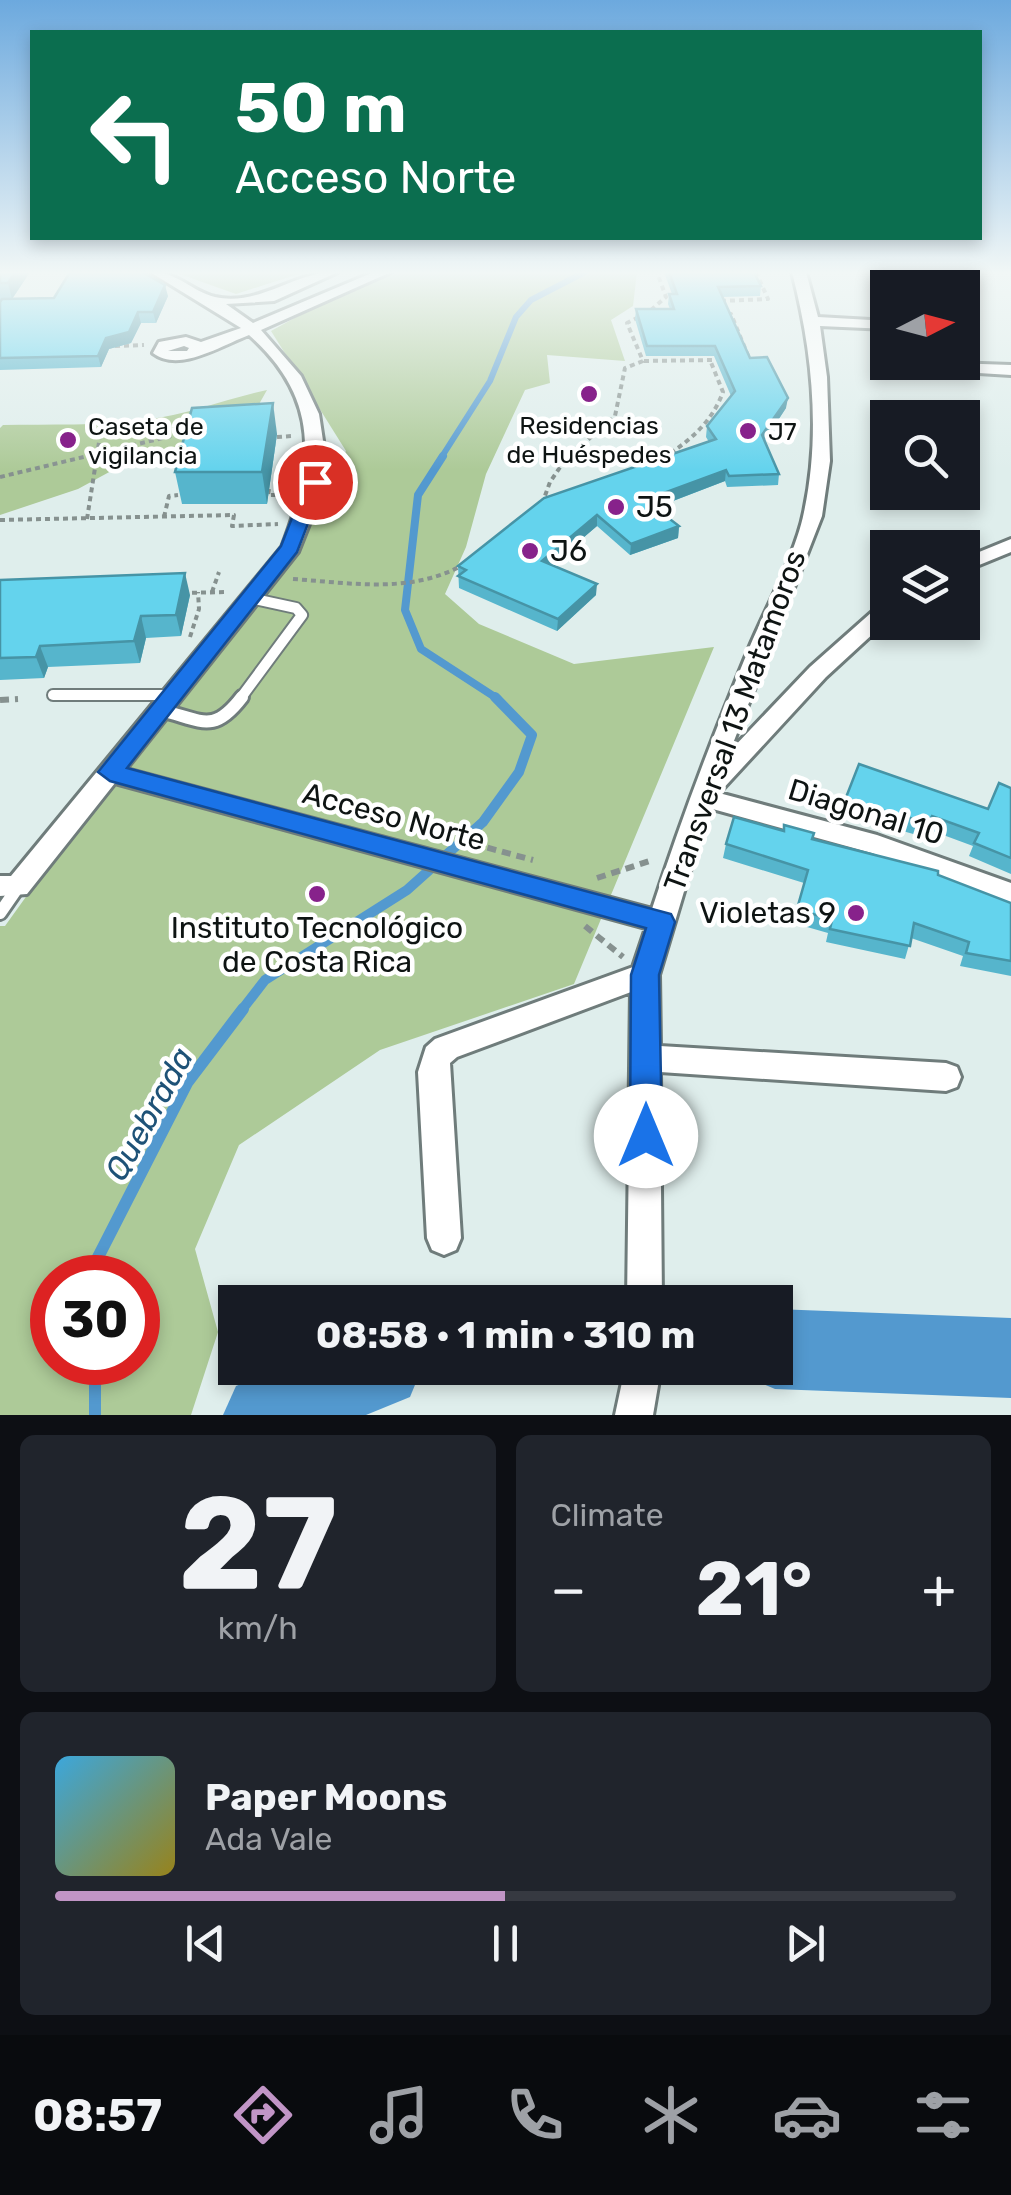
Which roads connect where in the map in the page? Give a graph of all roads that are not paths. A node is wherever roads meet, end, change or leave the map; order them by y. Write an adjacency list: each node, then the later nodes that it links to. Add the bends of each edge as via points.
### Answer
1 (218, 338): 4 (street)
2 (259, 338): 9 (street, via 295,379 318,433 315,482 299,531)
3 (814, 338): 14 (street, Transversal 13 Matamoros, via 821,462 813,516)
4 (197, 349)
5 (980, 368): 6 (street)
6 (1011, 370)
7 (1011, 545): 8 (street)
8 (980, 558)
9 (245, 595): 12 (street); 12 (lane, via 302,615 226,718 213,723)
10 (870, 624): 14 (street)
11 (53, 695): 12 (lane)
12 (166, 703): 13 (street)
13 (110, 772): 15 (street); 18 (street, Acceso Norte)
14 (700, 797): 16 (street, Diagonal 10, via 877,846); 18 (street, Transversal 13 Matamoros)
15 (9, 887): 17 (lane)
16 (1011, 894)
17 (0, 913)
18 (662, 922): 19 (street, Transversal 13 Matamoros)
19 (645, 975): 20 (street, Transversal 13 Matamoros); 22 (street, via 437,1056)
20 (646, 1058): 21 (street); 23 (street, Transversal 13 Matamoros)
21 (946, 1078)
22 (444, 1238)
23 (646, 1285)
24 (640, 1385): 25 (street)
25 (634, 1415)

